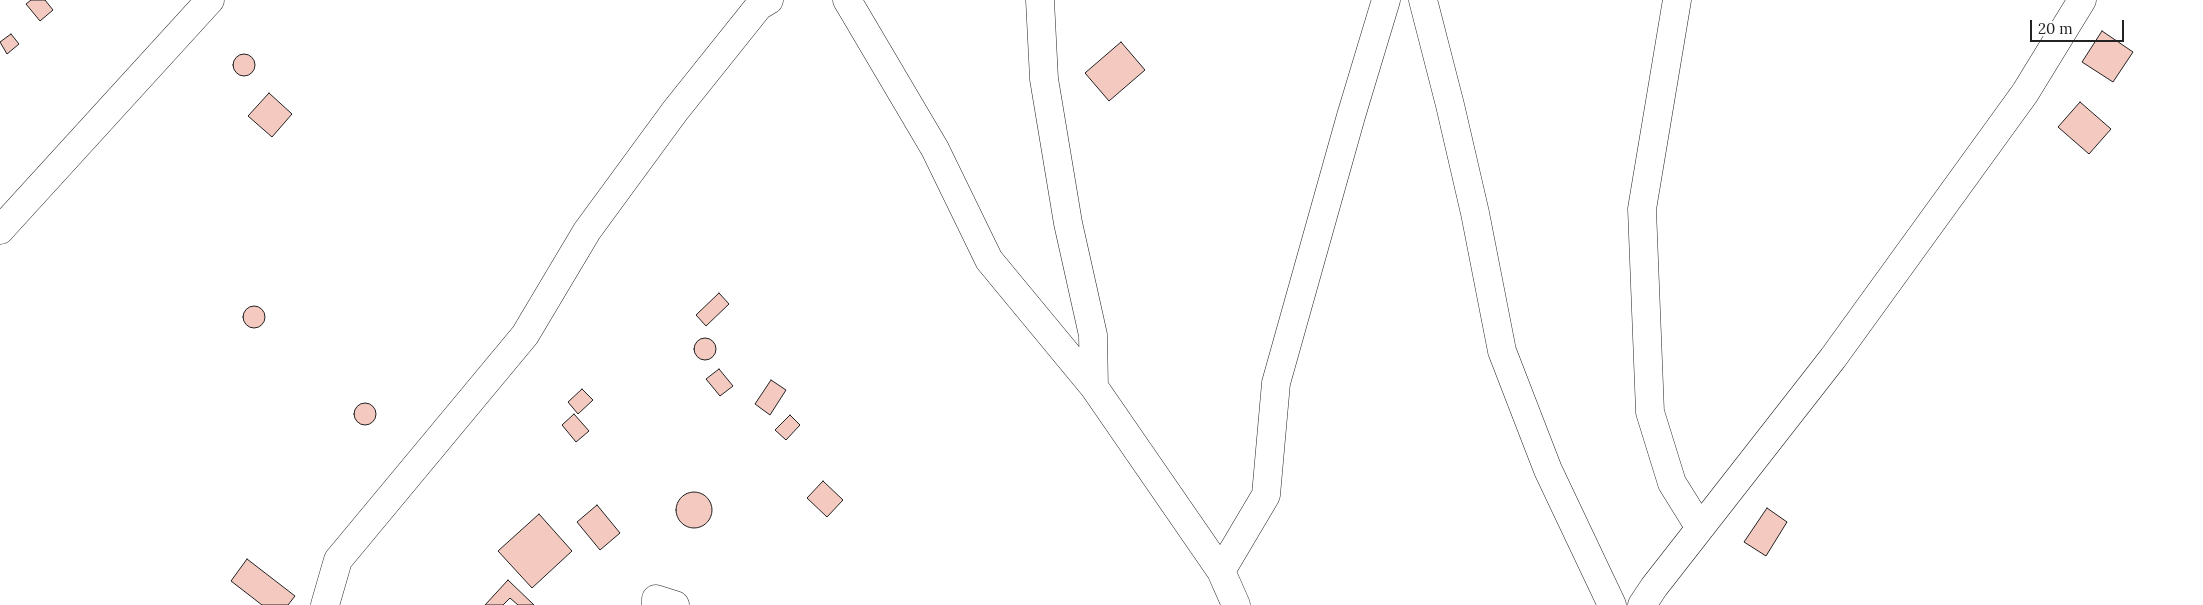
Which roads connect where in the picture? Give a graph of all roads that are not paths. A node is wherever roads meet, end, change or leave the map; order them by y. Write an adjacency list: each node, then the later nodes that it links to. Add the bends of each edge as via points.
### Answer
1 (210, 0): 9 (street)
2 (768, 0): 13 (street, via 759,6 674,112 587,231 525,335 338,560)
3 (847, 0): 10 (street, via 935,149 989,260)
4 (1040, 0): 10 (street, via 1044,79 1068,223 1093,335)
5 (1386, 0): 12 (street, via 1276,383 1266,495)
6 (1423, 0): 17 (street, via 1475,213 1502,351 1548,470)
7 (1677, 0): 11 (street, via 1642,209 1650,412 1672,483)
8 (2082, 0): 11 (street, via 2025,93 1845,342)
9 (0, 230)
10 (1094, 387): 12 (street)
11 (1700, 528): 18 (street)
12 (1221, 571): 16 (street)
13 (325, 605)
14 (656, 605): 15 (street, via 656,599)
15 (675, 605)
16 (1236, 605)
17 (1612, 605)
18 (1642, 605)

